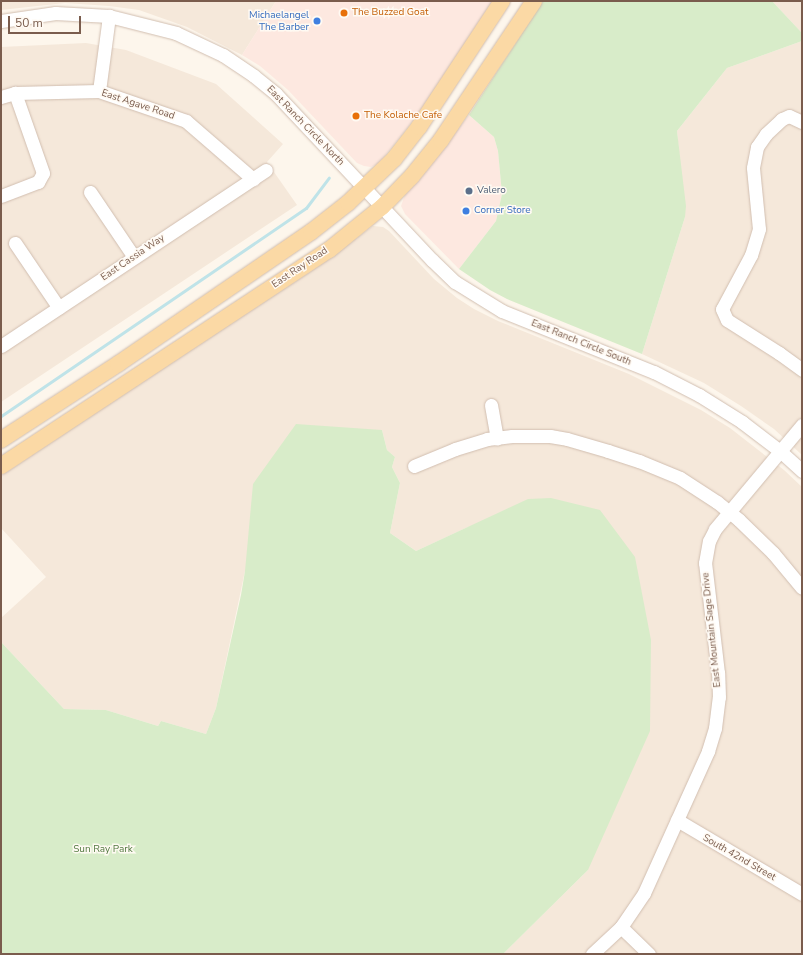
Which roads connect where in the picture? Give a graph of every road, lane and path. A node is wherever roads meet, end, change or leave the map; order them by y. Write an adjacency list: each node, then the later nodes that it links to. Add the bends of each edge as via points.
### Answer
1 (502, 1): 13 (main road, East Ray Road, via 419,127 394,159)
2 (534, 1): 13 (main road, East Ray Road, via 441,140 412,176)
3 (109, 16): 4 (street, East Ranch Circle North, via 55,14); 5 (street); 13 (street, East Ranch Circle North, via 176,33 223,55 276,94)
4 (1, 21)
5 (99, 91): 6 (street, East Agave Road); 10 (street, East Agave Road, via 186,120)
6 (14, 93): 7 (street, East Agave Road); 12 (street, via 43,173 38,182)
7 (1, 97)
8 (802, 122): 20 (street, via 789,116 775,124 757,147 753,168 759,229 751,255 722,309 727,320)
9 (266, 170): 10 (street, East Cassia Way)
10 (253, 179): 15 (street, East Cassia Way)
11 (90, 192): 15 (street)
12 (1, 196)
13 (374, 197): 17 (main road, East Ray Road, via 311,232); 19 (main road, East Ray Road, via 328,250); 25 (street, East Ranch Circle South, via 432,260 455,282 475,296 502,311 654,372 699,395 742,422)
14 (15, 243): 16 (street)
15 (134, 257): 16 (street, East Cassia Way)
16 (59, 308): 18 (street, East Cassia Way)
17 (163, 333): 19 (main road); 24 (main road, East Ray Road)
18 (1, 346)
19 (175, 350): 26 (main road, East Ray Road)
20 (802, 370)
21 (491, 405): 23 (street)
22 (802, 425): 25 (street, East Mountain Sage Drive)
23 (497, 438): 27 (street, via 455,449); 29 (street, via 550,436 614,453 680,478)
24 (1, 440)
25 (780, 451): 28 (street, East Ranch Circle South); 29 (street, East Mountain Sage Drive)
26 (1, 466)
27 (414, 466)
28 (802, 472)
29 (730, 512): 30 (street, via 773,553); 31 (street, East Mountain Sage Drive, via 715,529 709,541 705,563 718,673 718,713 708,751)
30 (802, 588)
31 (677, 820): 32 (street, South 42nd Street); 33 (street, East Mountain Sage Drive, via 644,893)
32 (802, 894)
33 (621, 927): 34 (street, East Mountain Sage Drive); 35 (street)
34 (592, 954)
35 (649, 954)

